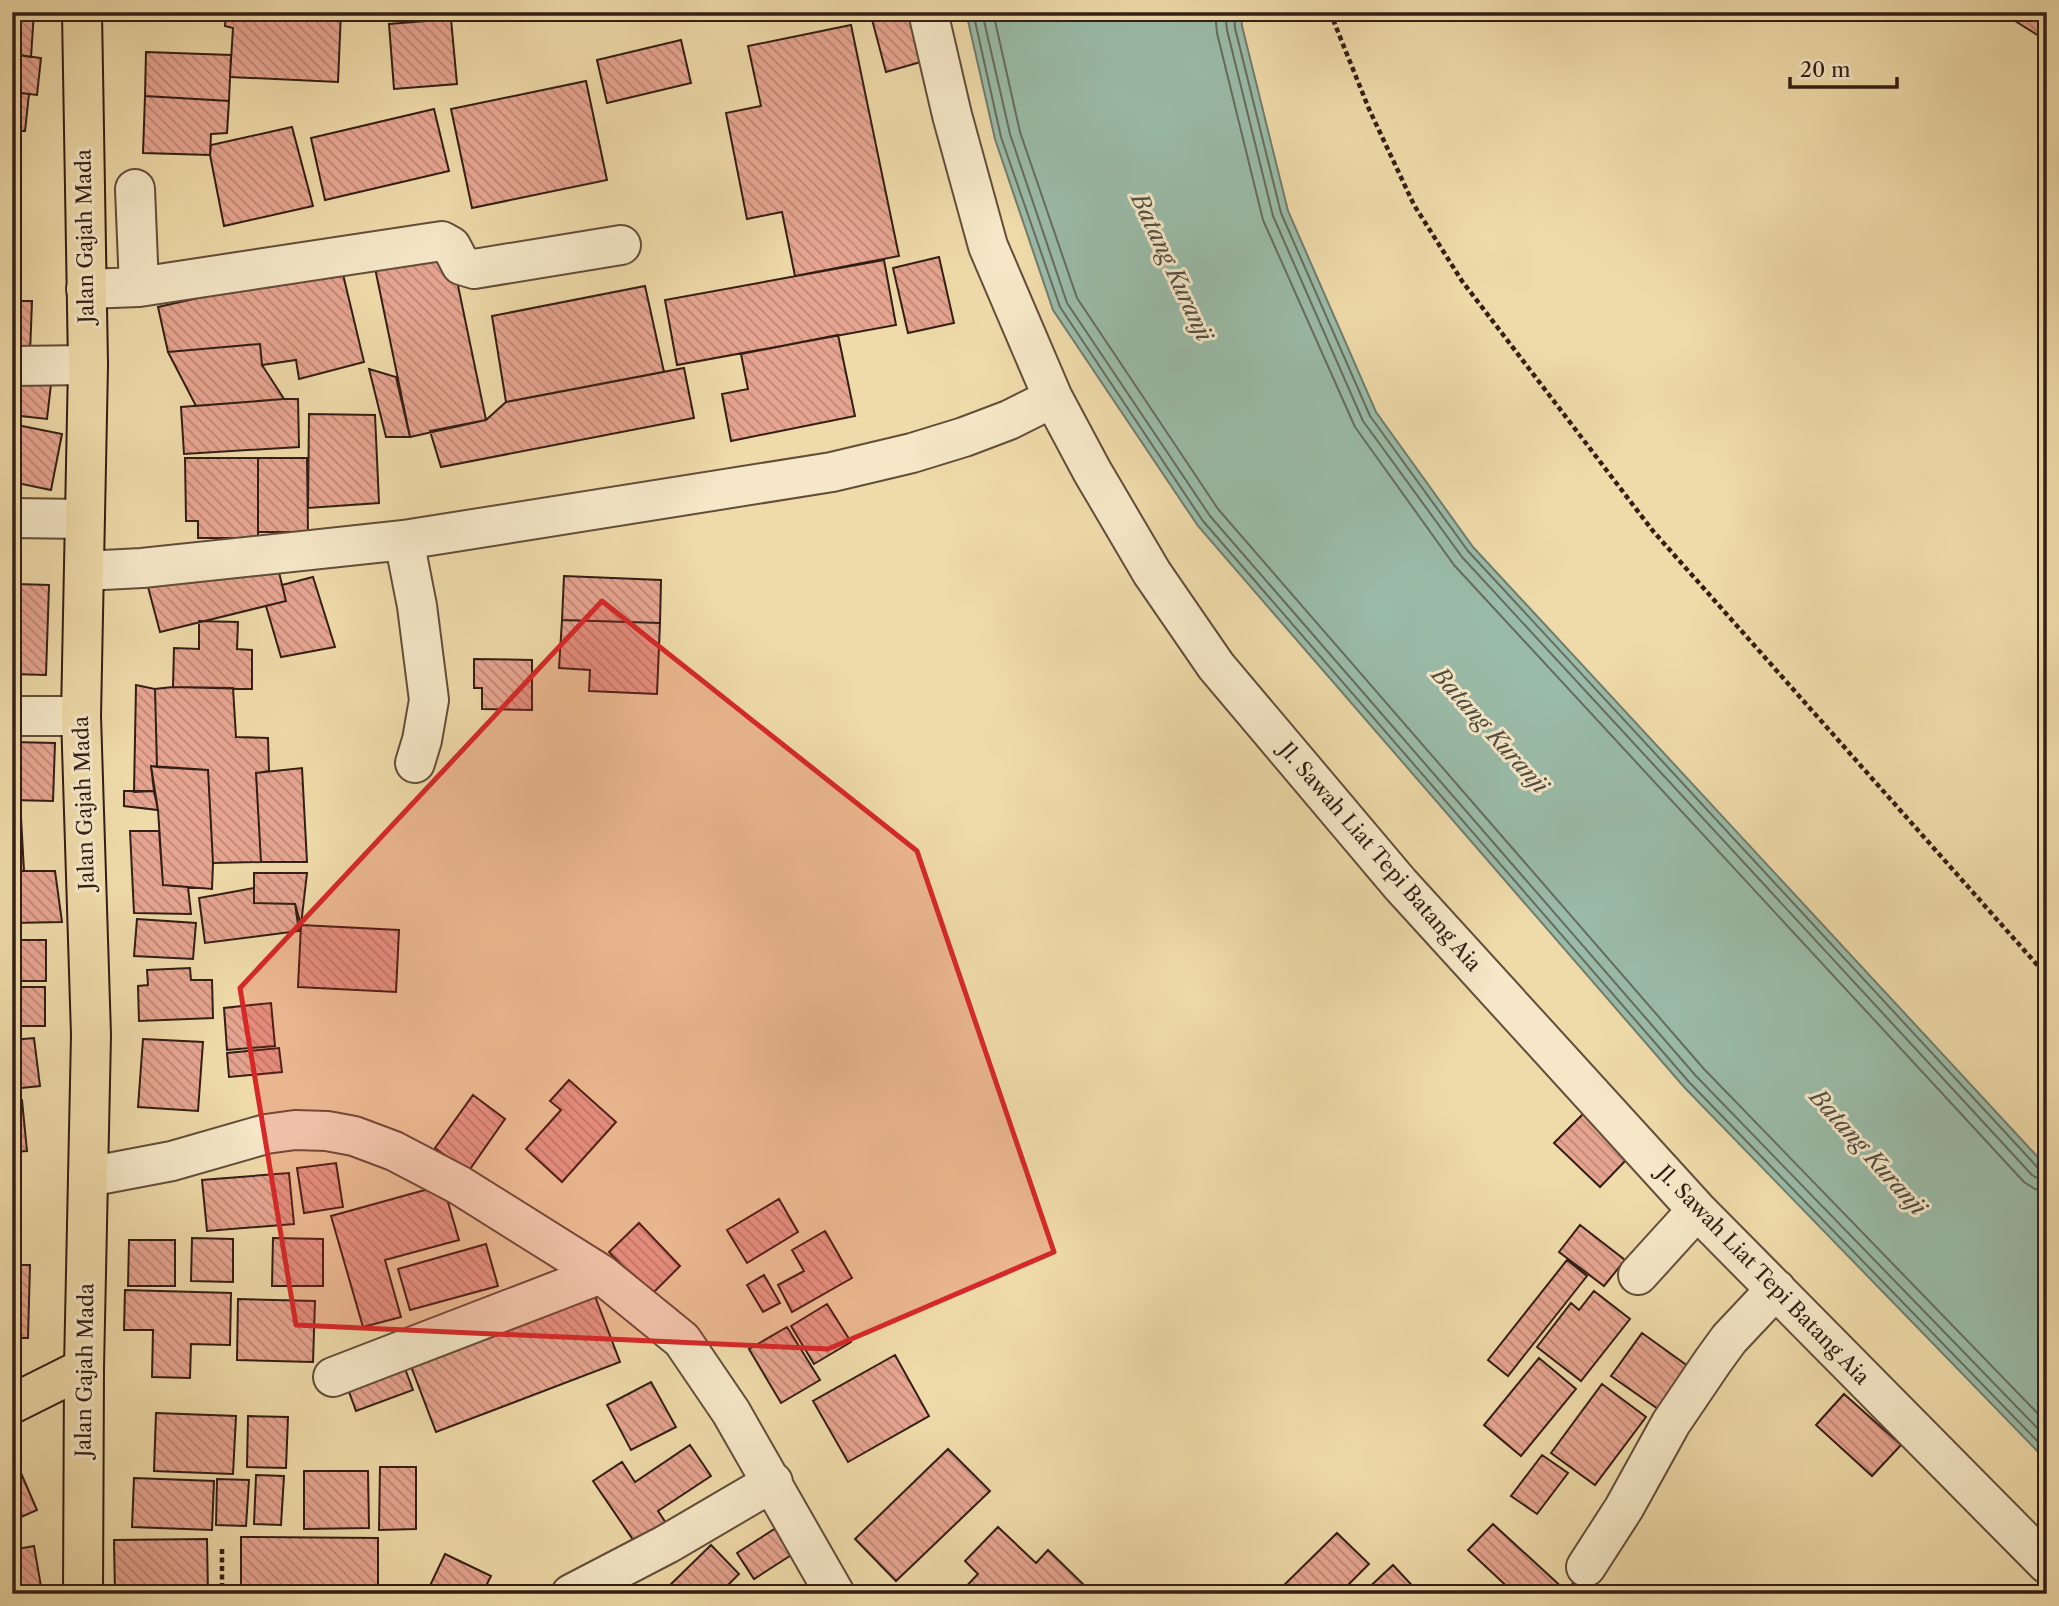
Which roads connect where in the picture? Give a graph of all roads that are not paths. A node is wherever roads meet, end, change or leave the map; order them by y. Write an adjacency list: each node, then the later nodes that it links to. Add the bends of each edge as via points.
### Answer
1 (82, 12): 6 (main road, Jalan Gajah Mada)
2 (928, 12): 9 (street, Jl. Sawah Liat Tepi Batang Aia, via 988,246)
3 (135, 188): 5 (street)
4 (621, 245): 5 (street, via 474,269 461,265 451,246 442,241)
5 (139, 287): 6 (street)
6 (86, 289): 7 (main road, Jalan Gajah Mada)
7 (88, 365): 8 (street); 11 (main road, Jalan Gajah Mada)
8 (12, 366)
9 (1053, 398): 12 (street, via 964,437 832,472); 18 (street, Jl. Sawah Liat Tepi Batang Aia, via 1152,573 1216,666 1400,884)
10 (12, 518): 11 (street)
11 (84, 519): 13 (main road, Jalan Gajah Mada)
12 (404, 540): 13 (street); 16 (street, via 429,699)
13 (85, 571): 15 (main road, Jalan Gajah Mada)
14 (12, 716): 15 (street)
15 (81, 716): 17 (main road, Jalan Gajah Mada, via 91,1035)
16 (415, 762)
17 (88, 1177): 19 (street, via 172,1161 266,1134 295,1130 354,1136 459,1185); 22 (main road, Jalan Gajah Mada)
18 (1698, 1210): 20 (street); 21 (street, Jl. Sawah Liat Tepi Batang Aia)
19 (601, 1275): 23 (street); 25 (street, via 681,1340)
20 (1638, 1275)
21 (1776, 1289): 26 (street, Jl. Sawah Liat Tepi Batang Aia); 27 (street, via 1713,1361)
22 (84, 1368): 24 (main road); 28 (main road, Jalan Gajah Mada)
23 (333, 1377)
24 (12, 1404)
25 (773, 1482): 29 (street); 30 (street)
26 (2047, 1564)
27 (1586, 1567)
28 (83, 1594)
29 (571, 1594)
30 (835, 1594)

